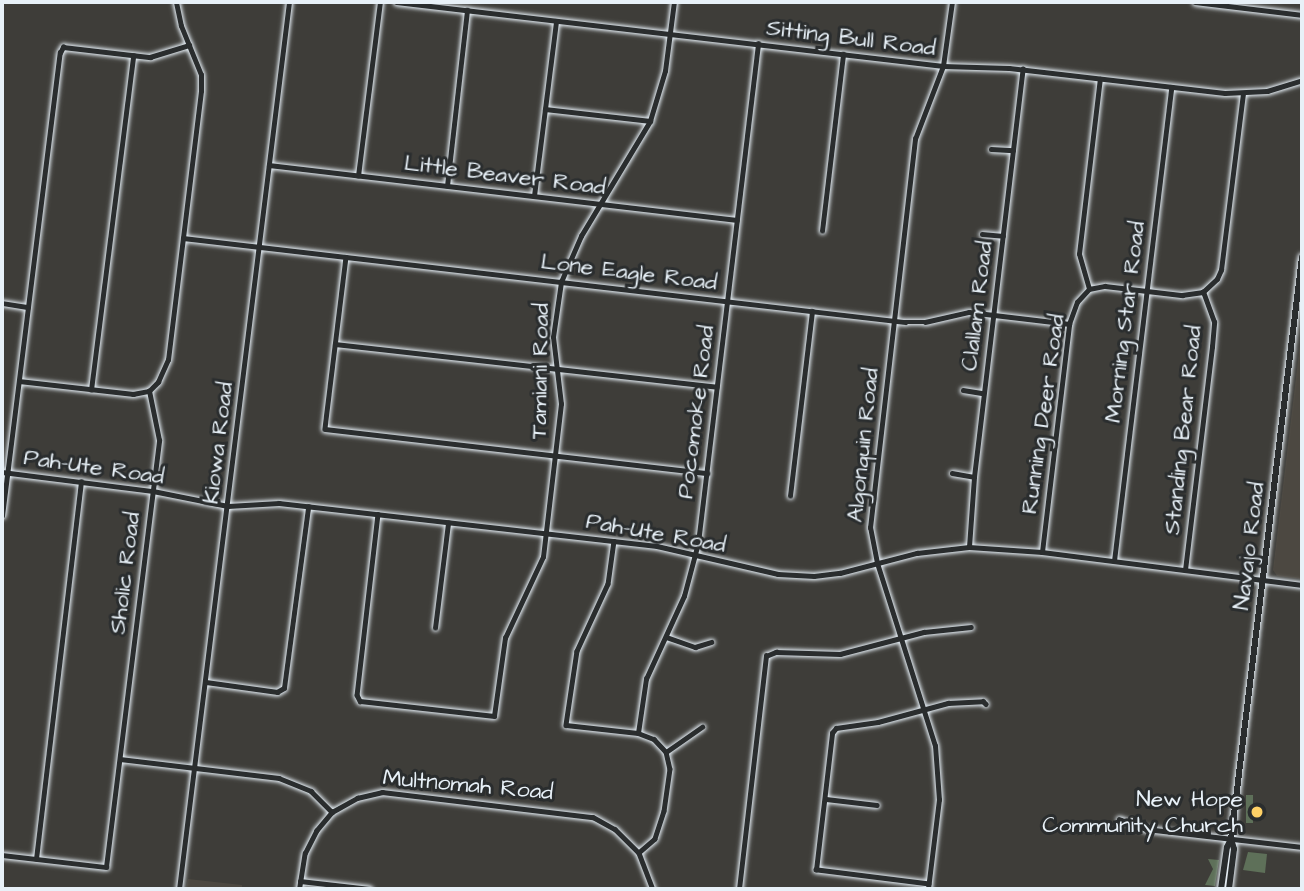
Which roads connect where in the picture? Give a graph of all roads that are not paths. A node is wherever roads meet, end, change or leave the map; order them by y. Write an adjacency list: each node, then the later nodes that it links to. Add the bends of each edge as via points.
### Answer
1 (176, 2): 14 (street)
2 (289, 2): 27 (street, Kiowa Road)
3 (380, 2): 28 (street)
4 (396, 2): 9 (street, Sitting Bull Road)
5 (674, 2): 12 (street, Tamiani Road)
6 (952, 2): 17 (street, Algonquin Road)
7 (1195, 2): 8 (street)
8 (1213, 3): 10 (street)
9 (467, 10): 11 (street, Sitting Bull Road); 29 (street)
10 (1302, 15)
11 (556, 21): 12 (street, Sitting Bull Road); 23 (street)
12 (670, 34): 13 (street, Sitting Bull Road); 24 (street, Tamiani Road, via 661,92)
13 (758, 44): 15 (street, Sitting Bull Road); 32 (street, Pocomoke Road)
14 (189, 45): 16 (street, via 167,54); 36 (street, via 201,75 201,91)
15 (843, 54): 17 (street, Sitting Bull Road); 33 (street)
16 (133, 56): 47 (street, via 63,47 60,53); 56 (street)
17 (943, 66): 18 (street, Sitting Bull Road); 50 (street, Algonquin Road, via 915,139)
18 (1023, 69): 19 (street, Sitting Bull Road); 26 (street, Clallam Road)
19 (1100, 79): 21 (street, Sitting Bull Road); 42 (street, Running Deer Road, via 1079,254)
20 (1302, 80): 22 (street, Sitting Bull Road)
21 (1171, 87): 22 (street, Sitting Bull Road); 43 (street, Morning Star Road)
22 (1243, 94): 44 (street, via 1221,270)
23 (545, 109): 24 (street); 30 (street)
24 (650, 121): 31 (street, Tamiani Road)
25 (991, 149): 26 (street)
26 (1013, 150): 35 (street, Clallam Road)
27 (269, 165): 28 (street, Little Beaver Road); 37 (street, Kiowa Road)
28 (358, 176): 29 (street, Little Beaver Road)
29 (447, 186): 30 (street, Little Beaver Road)
30 (534, 196): 31 (street, Little Beaver Road)
31 (600, 203): 32 (street, Little Beaver Road); 41 (street, Tamiani Road)
32 (737, 220): 45 (street, Pocomoke Road)
33 (822, 231)
34 (982, 234): 35 (street)
35 (1003, 236): 49 (street, Clallam Road)
36 (183, 238): 37 (street, Lone Eagle Road); 58 (street, via 168,360)
37 (260, 248): 38 (street, Lone Eagle Road); 68 (street, Kiowa Road)
38 (346, 257): 41 (street, Lone Eagle Road); 52 (street)
39 (1302, 257): 40 (main road, Navajo Road)
40 (1301, 272): 81 (main road, Navajo Road)
41 (561, 282): 45 (street, Lone Eagle Road); 53 (street, Tamiani Road, via 554,324)
42 (1089, 289): 43 (street); 51 (street, Running Deer Road, via 1077,302)
43 (1147, 290): 44 (street, via 1182,295); 78 (street, Morning Star Road)
44 (1203, 292): 80 (street, Standing Bear Road, via 1213,322 1212,347)
45 (727, 301): 48 (street, Lone Eagle Road); 55 (street, Pocomoke Road)
46 (2, 303): 47 (street)
47 (28, 307): 54 (street)
48 (812, 311): 50 (street, Lone Eagle Road); 67 (street)
49 (994, 315): 50 (street, Lone Eagle Road, via 969,312 925,322); 51 (street, Lone Eagle Road); 59 (street, Clallam Road)
50 (894, 320): 79 (street, Algonquin Road, via 870,528)
51 (1069, 324): 76 (street, Running Deer Road)
52 (335, 344): 53 (street); 60 (street, via 325,429)
53 (556, 369): 55 (street); 60 (street, Tamiani Road, via 561,404)
54 (19, 381): 56 (street); 61 (street)
55 (717, 387): 62 (street, Pocomoke Road)
56 (91, 390): 58 (street)
57 (963, 390): 59 (street)
58 (149, 391): 66 (street, Sholic Road, via 159,440)
59 (983, 393): 64 (street, Clallam Road)
60 (555, 455): 62 (street); 73 (street, Tamiani Road)
61 (4, 472): 65 (street, Pah-Ute Road); 71 (street)
62 (707, 473): 77 (street, Pocomoke Road)
63 (952, 473): 64 (street)
64 (974, 477): 75 (street, Clallam Road)
65 (80, 482): 66 (street, Pah-Ute Road); 104 (street)
66 (153, 491): 68 (street, Pah-Ute Road); 94 (street, Sholic Road)
67 (790, 496)
68 (228, 506): 69 (street, Pah-Ute Road, via 279,503); 88 (street, Kiowa Road)
69 (308, 507): 70 (street, Pah-Ute Road); 88 (street, via 285,688 277,692)
70 (378, 514): 72 (street, Pah-Ute Road); 73 (street, Tamiani Road, via 356,695 360,701 494,716 505,638 543,556)
71 (2, 516)
72 (448, 523): 73 (street, Pah-Ute Road); 84 (street)
73 (545, 534): 74 (street, Pah-Ute Road)
74 (614, 541): 77 (street, Pah-Ute Road); 92 (street, via 608,584 577,651 566,725)
75 (969, 547): 76 (street, Pah-Ute Road); 79 (street, Pah-Ute Road, via 931,550)
76 (1042, 552): 78 (street, Pah-Ute Road)
77 (695, 553): 79 (street, Pah-Ute Road, via 778,574 814,576); 85 (street, Pocomoke Road, via 684,596)
78 (1114, 561): 80 (street, Pah-Ute Road)
79 (877, 564): 86 (street, Algonquin Road)
80 (1185, 570): 81 (street, Pah-Ute Road)
81 (1262, 580): 82 (street, Pah-Ute Road); 100 (main road, Navajo Road)
82 (1302, 585)
83 (971, 626): 86 (street)
84 (435, 628)
85 (666, 637): 87 (street, via 695,647); 92 (street, Pocomoke Road, via 646,679)
86 (902, 637): 90 (street, Algonquin Road); 111 (street, via 840,654 766,656)
87 (711, 642)
88 (206, 682): 95 (street, Kiowa Road)
89 (986, 704): 90 (street, via 968,700)
90 (925, 709): 96 (street, via 836,728); 106 (street, Algonquin Road, via 938,769 939,800)
91 (702, 727): 93 (street)
92 (638, 733): 93 (street, via 654,739)
93 (666, 752): 102 (street, via 670,769 664,811 655,839)
94 (120, 759): 95 (street); 104 (street, Sholic Road, via 106,867)
95 (195, 769): 98 (street, via 294,782); 107 (street, Kiowa Road)
96 (826, 799): 97 (street); 106 (street, via 816,870)
97 (877, 805)
98 (332, 811): 102 (street, Multnomah Road, via 382,792 581,814 615,829); 105 (street, Multnomah Road, via 305,853)
99 (1119, 819): 100 (street, via 1146,829)
100 (1231, 839): 101 (street); 112 (main road, Navajo Road); 113 (main road, Navajo Road)
101 (1302, 847)
102 (639, 853): 110 (street, Multnomah Road)
103 (2, 855): 104 (street)
104 (36, 859)
105 (300, 881): 108 (street, Multnomah Road); 109 (street)
106 (928, 887)
107 (179, 889)
108 (299, 889)
109 (370, 889)
110 (653, 889)
111 (739, 889)
112 (1222, 889)
113 (1229, 889)

